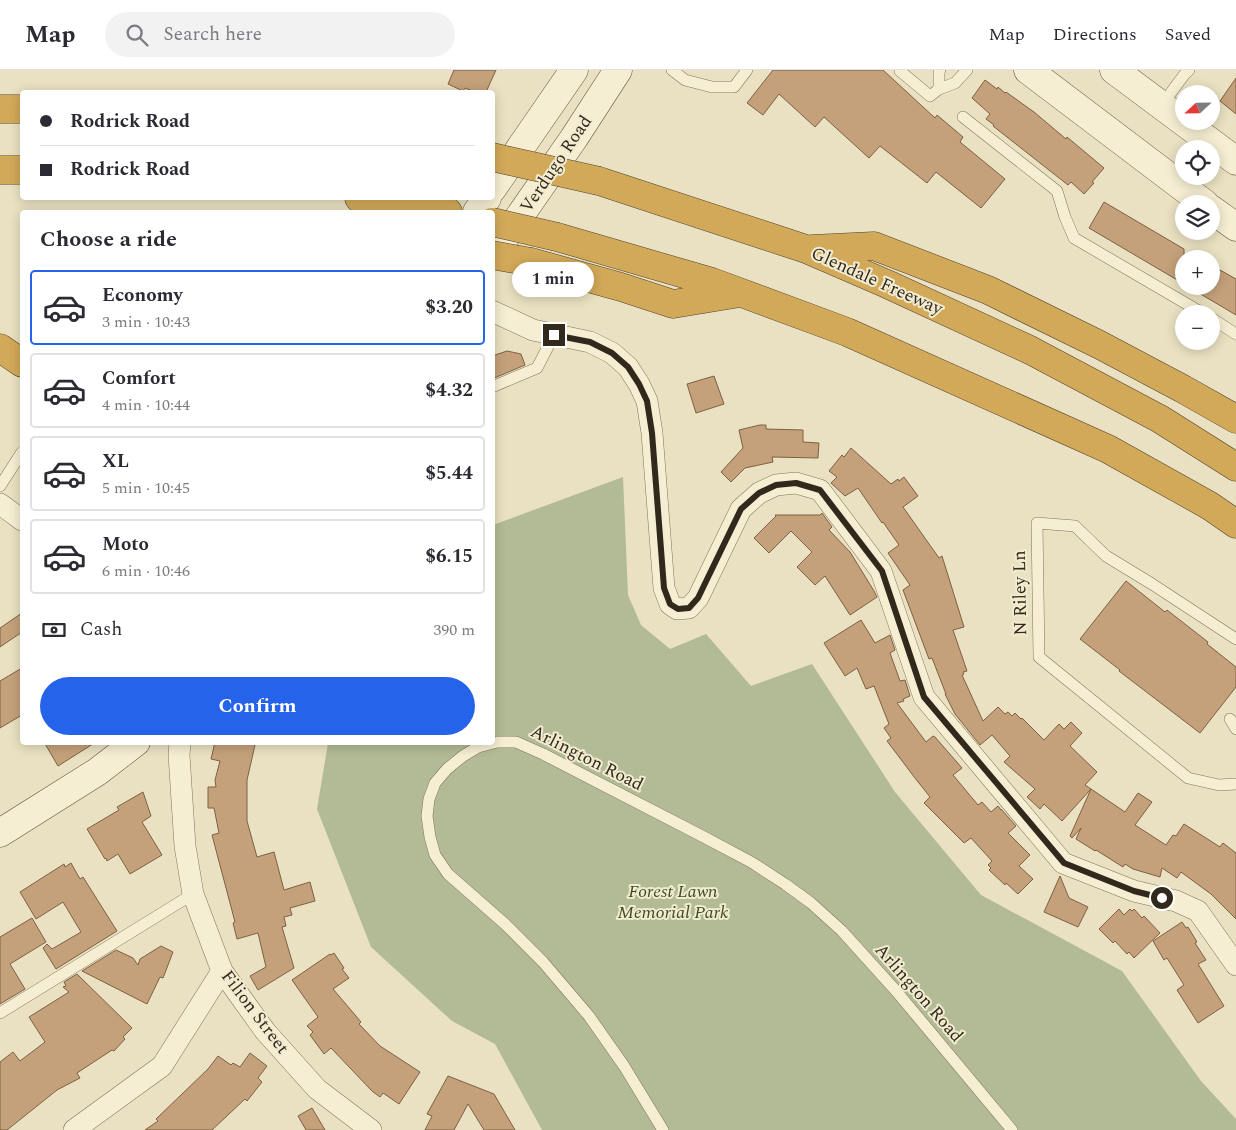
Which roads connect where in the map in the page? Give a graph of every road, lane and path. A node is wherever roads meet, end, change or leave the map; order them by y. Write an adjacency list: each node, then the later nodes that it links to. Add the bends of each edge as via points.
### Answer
1 (574, 70): 20 (main road)
2 (618, 70): 28 (main road, Verdugo Road)
3 (672, 70): 4 (lane, via 685,80 712,87 734,87)
4 (747, 70)
5 (940, 70): 11 (lane)
6 (967, 70): 11 (lane, via 955,83)
7 (1028, 70): 21 (main road)
8 (1114, 70): 12 (main road)
9 (1189, 70): 12 (lane)
10 (900, 71): 11 (lane, via 930,96)
11 (939, 89)
12 (1161, 106): 17 (main road)
13 (0, 109): 14 (highway)
14 (20, 109)
15 (963, 117): 31 (lane, via 1057,191 1074,238)
16 (495, 158): 27 (highway, Glendale Freeway, bridge, via 599,181)
17 (1236, 161)
18 (0, 170): 19 (highway)
19 (20, 170)
20 (495, 185)
21 (1193, 195)
22 (372, 200): 23 (highway)
23 (436, 210)
24 (1220, 215): 26 (main road)
25 (495, 223): 30 (highway, bridge, via 557,237)
26 (1236, 227)
27 (806, 249): 39 (highway, via 874,246 988,290 1100,345); 41 (highway, Glendale Freeway, via 1030,350 1160,419)
28 (495, 252)
29 (495, 256): 30 (highway, bridge, via 531,262 673,304)
30 (742, 292): 45 (highway, via 847,332 1108,449)
31 (1189, 305)
32 (495, 312): 35 (street, via 533,330)
33 (1220, 324): 34 (lane)
34 (1236, 334)
35 (554, 335): 38 (lane, via 538,368); 54 (street, via 590,342 612,353 628,367 647,401 664,588 670,604 678,609 689,608 698,598 741,509 759,493 776,485 796,483 820,490 882,571 924,697 1064,863 1134,891 1176,901 1198,911)
36 (0, 348): 37 (highway)
37 (20, 362)
38 (495, 386)
39 (1236, 419)
40 (20, 455): 42 (lane)
41 (1236, 467)
42 (0, 486)
43 (0, 504): 44 (street)
44 (20, 519)
45 (1236, 524)
46 (1236, 639): 51 (lane, N Riley Ln, via 1106,556 1075,526 1037,523 1039,657 1188,778 1219,785)
47 (495, 743): 60 (lane, Arlington Road, via 516,742 543,754 743,858 811,903 842,931 897,992)
48 (132, 745): 52 (main road, via 97,772)
49 (180, 745): 53 (street, Filion Street, via 185,846)
50 (486, 745): 59 (lane, Arlington Road, via 463,756 435,783 427,816 435,855 448,874 543,962 589,1016)
51 (1236, 784)
52 (0, 833)
53 (193, 894): 55 (street, Filion Street); 56 (lane)
54 (1236, 964)
55 (222, 971): 57 (street, via 162,1066); 58 (street, Filion Street, via 265,1031 317,1088)
56 (0, 1013)
57 (74, 1130)
58 (371, 1130)
59 (663, 1130)
60 (1012, 1130)

